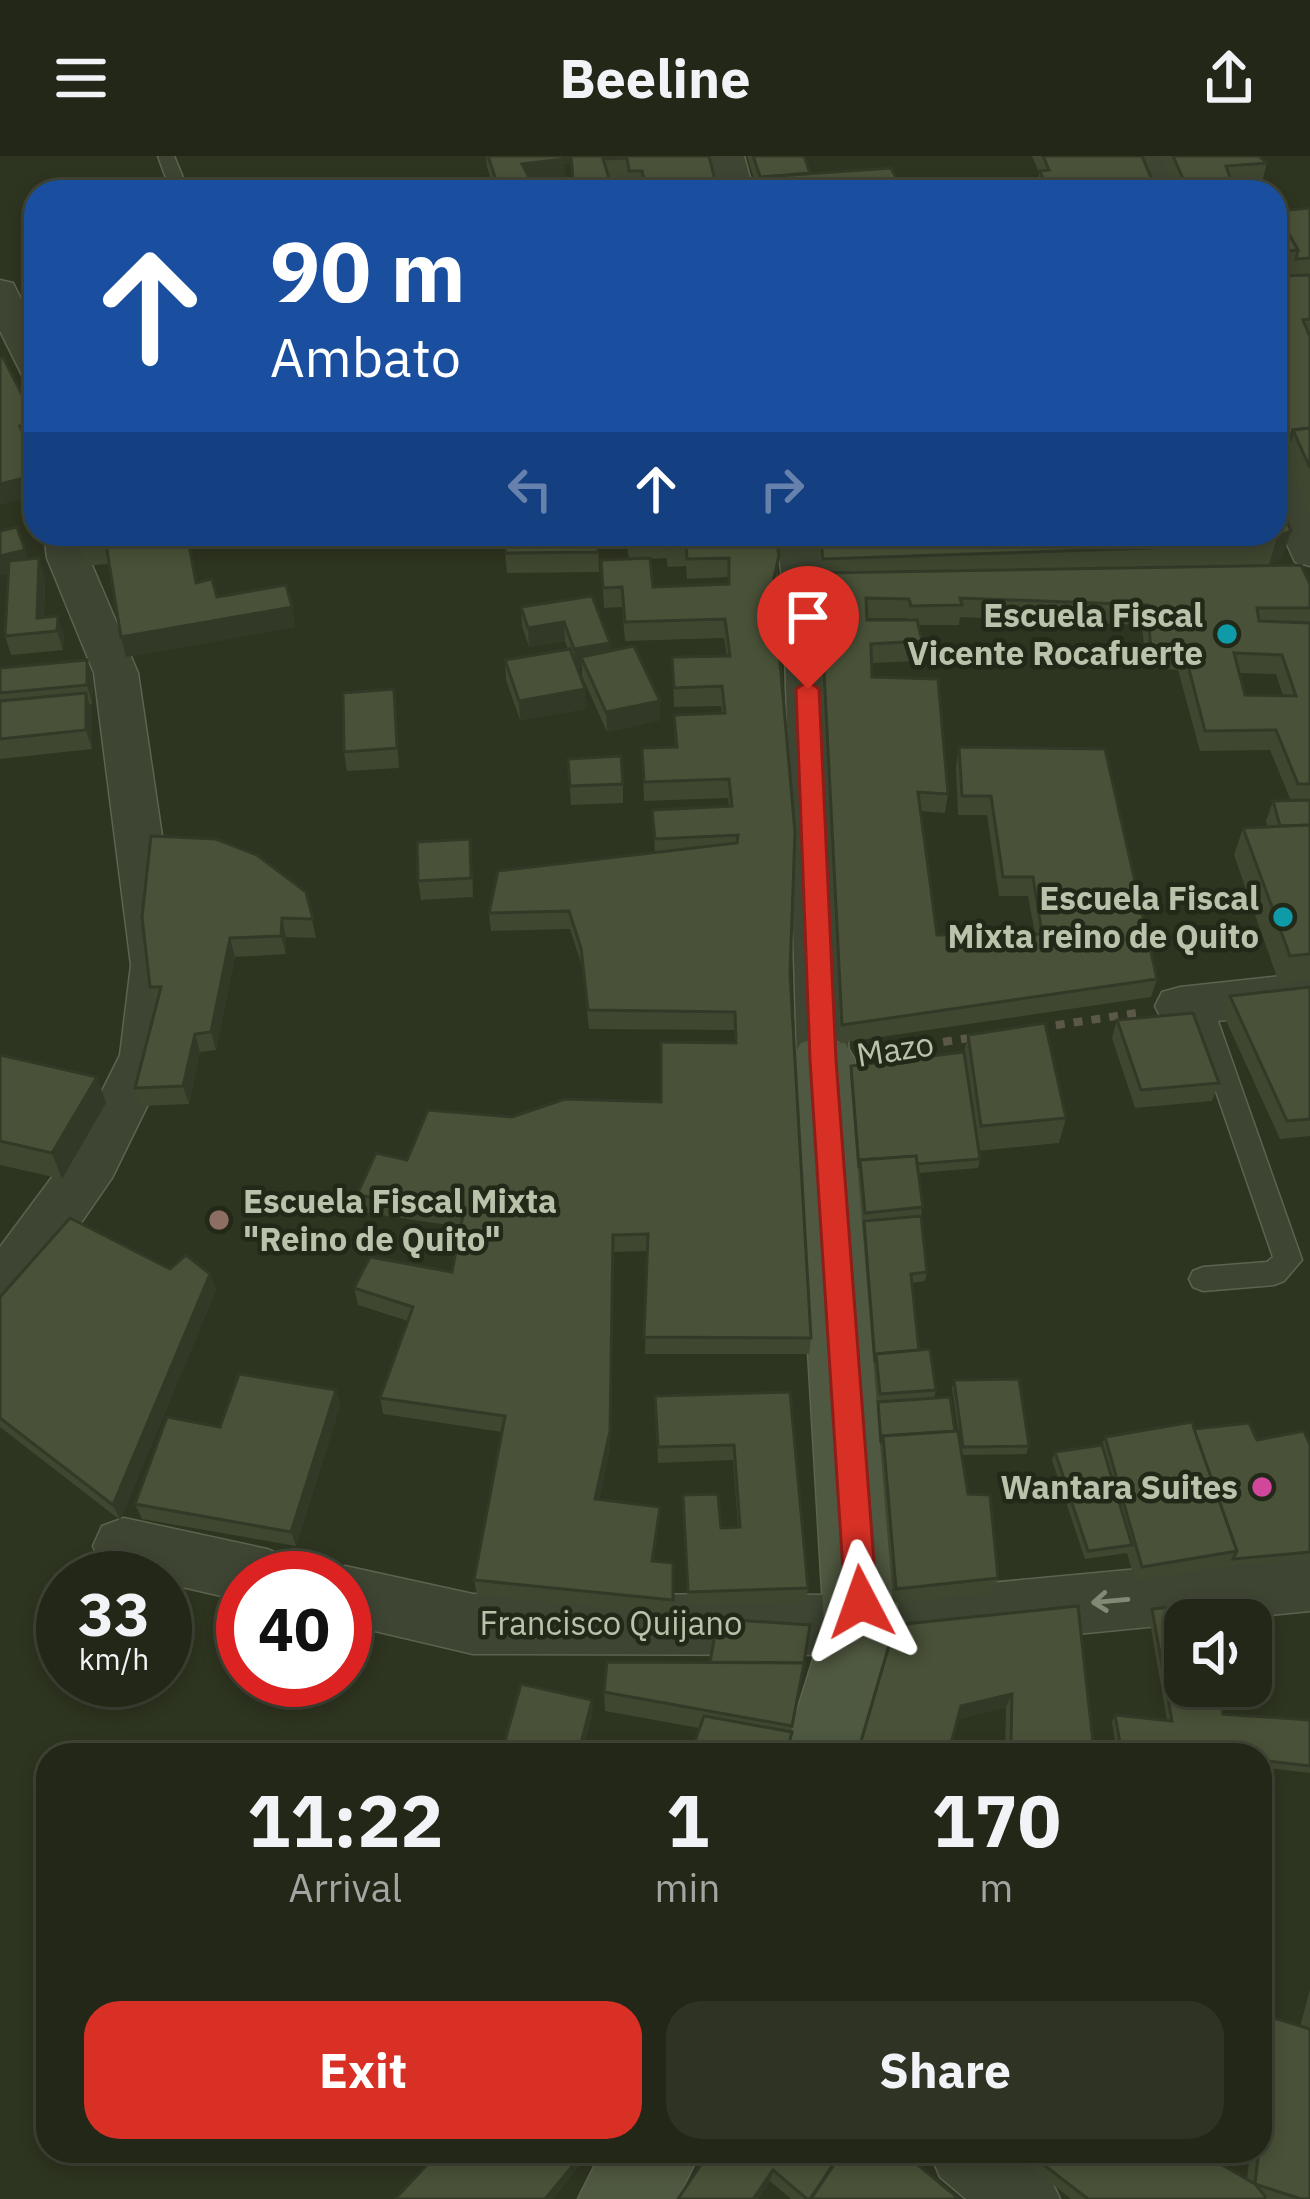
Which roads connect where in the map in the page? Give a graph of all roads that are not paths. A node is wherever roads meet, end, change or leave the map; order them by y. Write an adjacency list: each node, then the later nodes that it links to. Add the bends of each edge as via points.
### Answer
1 (0, 291): 2 (street)
2 (24, 343)
3 (1287, 497): 6 (street)
4 (66, 546): 11 (street, via 116,673 156,965 146,1055 93,1163 26,1259)
5 (799, 546): 9 (street)
6 (1310, 554)
7 (1310, 992): 8 (street)
8 (1174, 1007): 10 (lane, via 1288,1260 1274,1273)
9 (842, 1057): 16 (street)
10 (1204, 1280)
11 (0, 1282)
12 (124, 1546): 13 (street)
13 (216, 1567)
14 (1310, 1582): 16 (street, Francisco Quijano, one-way to 16)
15 (372, 1601): 16 (street, Francisco Quijano, via 473,1624)
16 (862, 1625): 17 (street)
17 (827, 1743)
18 (648, 2163): 20 (street)
19 (980, 2163): 21 (street)
20 (623, 2199)
21 (1023, 2199)

